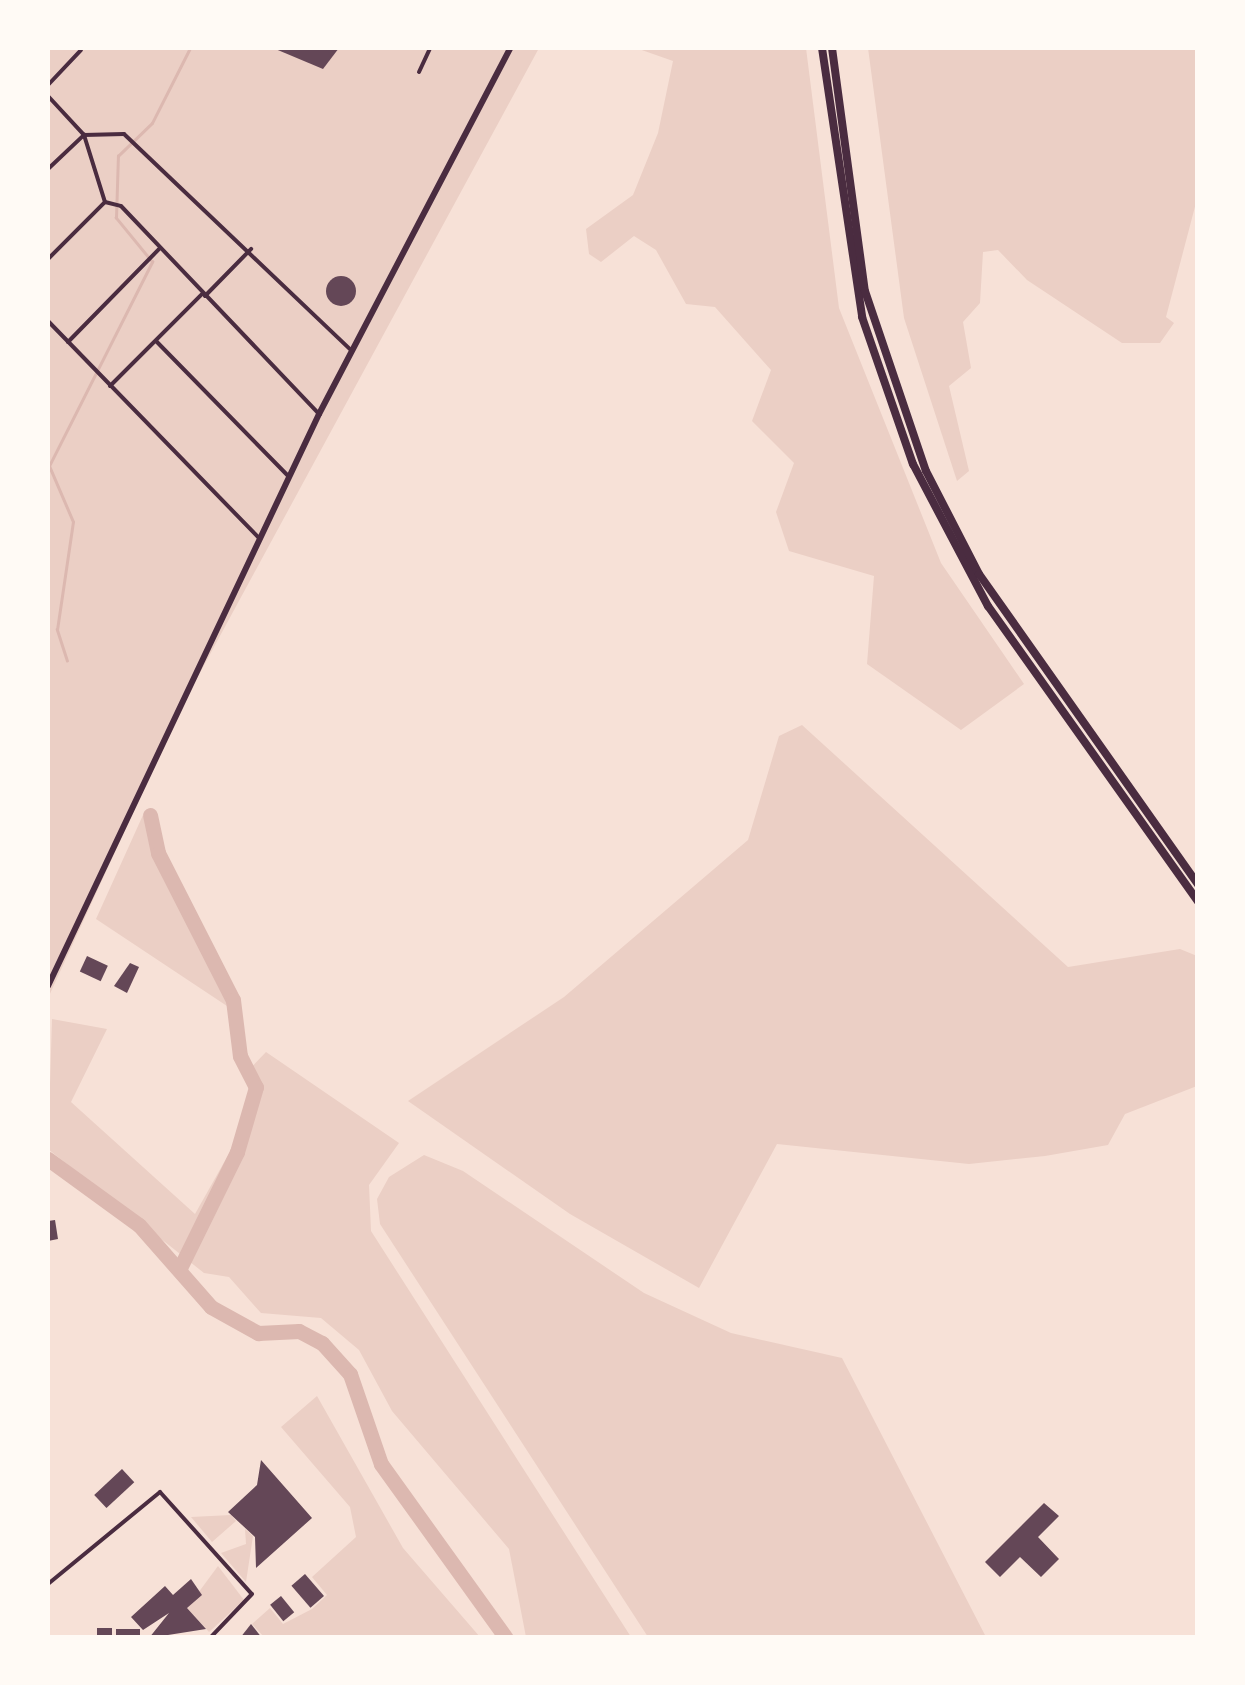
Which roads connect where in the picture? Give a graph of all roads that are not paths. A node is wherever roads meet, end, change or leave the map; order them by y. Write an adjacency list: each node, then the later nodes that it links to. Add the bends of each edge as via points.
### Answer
1 (430, 48): 6 (street)
2 (510, 48): 19 (main road)
3 (822, 48): 25 (highway, via 862,317 913,464 988,606)
4 (832, 48): 24 (highway, via 865,291 926,471 989,590)
5 (81, 50): 7 (street)
6 (419, 72)
7 (48, 84)
8 (48, 96): 9 (street)
9 (84, 134): 10 (street); 11 (street); 12 (street, via 124,134)
10 (48, 169)
11 (107, 202): 13 (street, via 121,206); 14 (street)
12 (252, 248): 15 (street); 19 (street)
13 (157, 251): 15 (street); 17 (street)
14 (48, 259)
15 (204, 295): 18 (street); 21 (street)
16 (48, 321): 17 (street)
17 (68, 342): 20 (street)
18 (156, 342): 20 (street); 22 (street)
19 (352, 350): 21 (main road)
20 (110, 386): 23 (street)
21 (319, 414): 22 (main road)
22 (290, 477): 23 (main road)
23 (260, 539): 28 (main road)
24 (1198, 885)
25 (1198, 902)
26 (48, 907): 27 (street)
27 (48, 923)
28 (48, 986)
29 (48, 1584): 30 (street, via 160,1492 252,1602)
30 (210, 1638)

